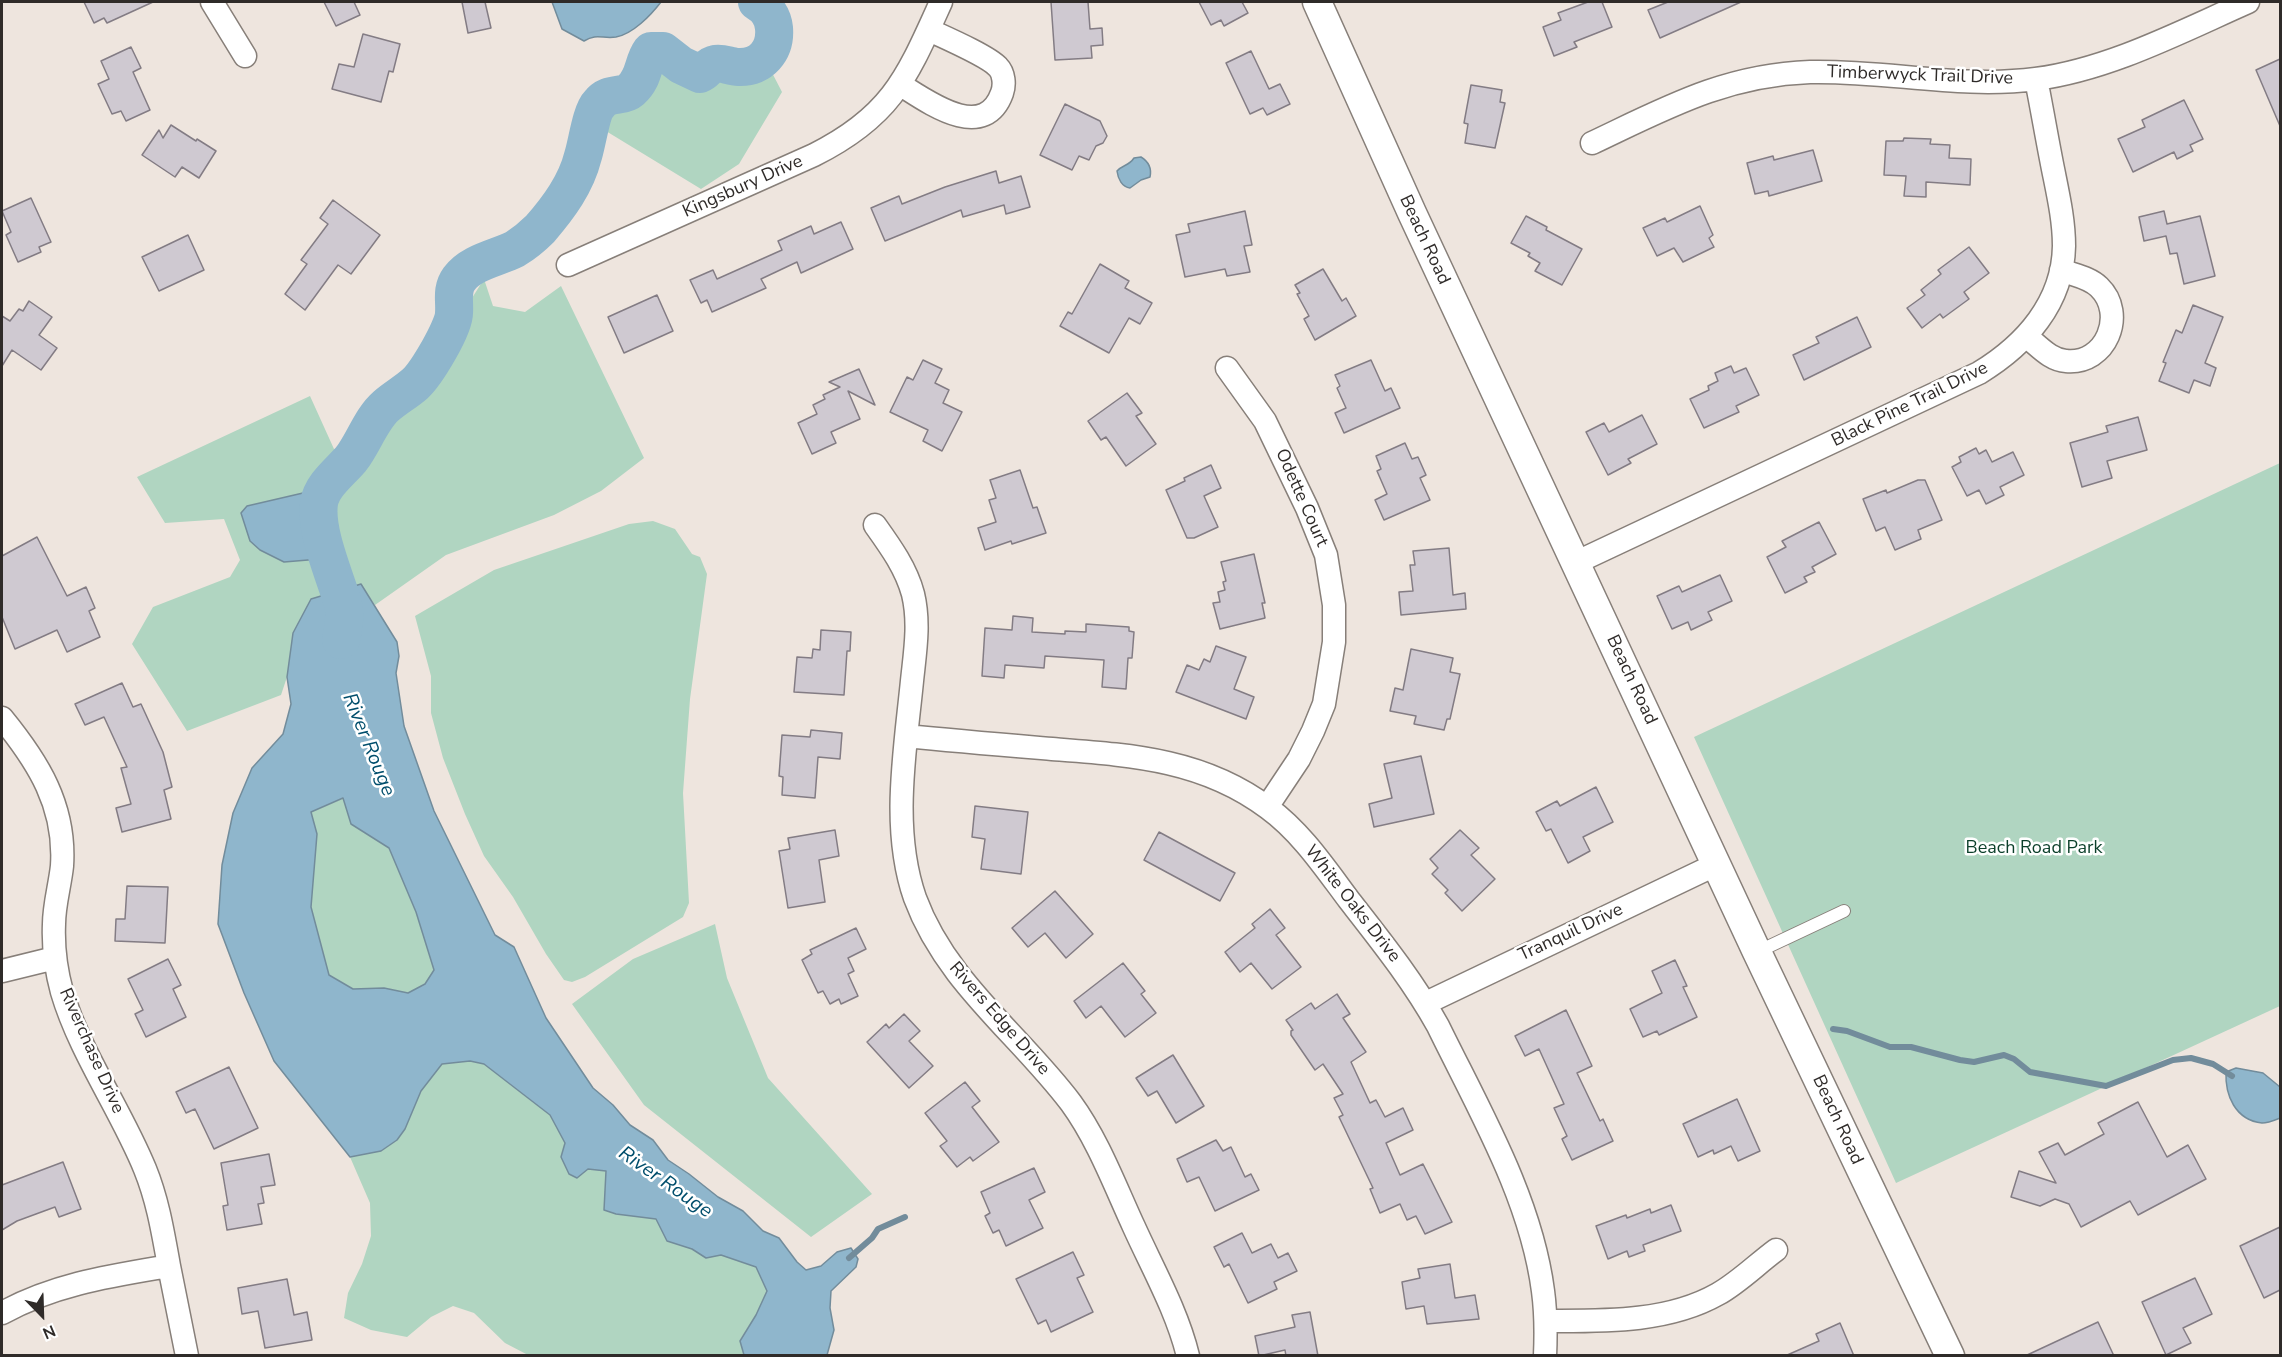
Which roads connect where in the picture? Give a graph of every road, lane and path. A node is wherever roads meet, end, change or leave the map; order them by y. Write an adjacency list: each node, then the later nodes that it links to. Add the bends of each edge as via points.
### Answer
1 (212, 2): 6 (street)
2 (941, 2): 5 (street, Kingsbury Drive)
3 (1317, 2): 15 (street, Beach Road)
4 (2248, 2): 7 (street, Timberwyck Trail Drive, via 2130,53)
5 (929, 30): 8 (street, Kingsbury Drive); 8 (street, via 998,67 1004,80 996,105 985,114 964,118)
6 (245, 56)
7 (2036, 79): 9 (street, Timberwyck Trail Drive, via 1971,81 1810,72 1767,76 1717,87); 11 (street, Black Pine Trail Drive, via 2062,221)
8 (901, 85): 10 (street, Kingsbury Drive, via 876,114 830,148)
9 (1592, 143)
10 (568, 265)
11 (2061, 270): 12 (street, Black Pine Trail Drive, via 2045,311); 12 (street, via 2089,280 2103,292 2110,308 2110,334 2097,351 2077,361 2048,354)
12 (2027, 337): 15 (street, Black Pine Trail Drive, via 2002,360 1979,373)
13 (1227, 368): 18 (street, Odette Court, via 1265,422 1307,507 1326,555 1334,605 1334,642 1324,704 1299,759)
14 (875, 525): 17 (street, Rivers Edge Drive, via 906,575 915,608)
15 (1575, 562): 19 (street, Beach Road)
16 (2, 718): 22 (street, Riverchase Drive, via 38,766 57,814 62,863 54,922)
17 (907, 736): 18 (street, White Oaks Drive, via 1162,760 1214,778); 30 (street, Rivers Edge Drive, via 902,823 908,870 920,908 955,972 1057,1086 1087,1128 1169,1305)
18 (1267, 807): 24 (street, White Oaks Drive, via 1322,864)
19 (1718, 864): 21 (street, Beach Road); 24 (street, Tranquil Drive)
20 (1844, 910): 21 (lane)
21 (1757, 952): 32 (street, Beach Road)
22 (55, 958): 23 (street); 26 (street, Riverchase Drive, via 63,996 78,1033 155,1195)
23 (2, 971)
24 (1426, 1003): 28 (street, White Oaks Drive, via 1521,1202 1538,1261)
25 (1776, 1250): 28 (street, via 1719,1294 1683,1308 1629,1319)
26 (169, 1266): 27 (street, via 69,1284); 29 (street, Riverchase Drive)
27 (2, 1312)
28 (1546, 1321): 31 (street, White Oaks Drive)
29 (187, 1356)
30 (1188, 1356)
31 (1545, 1356)
32 (1950, 1356)

